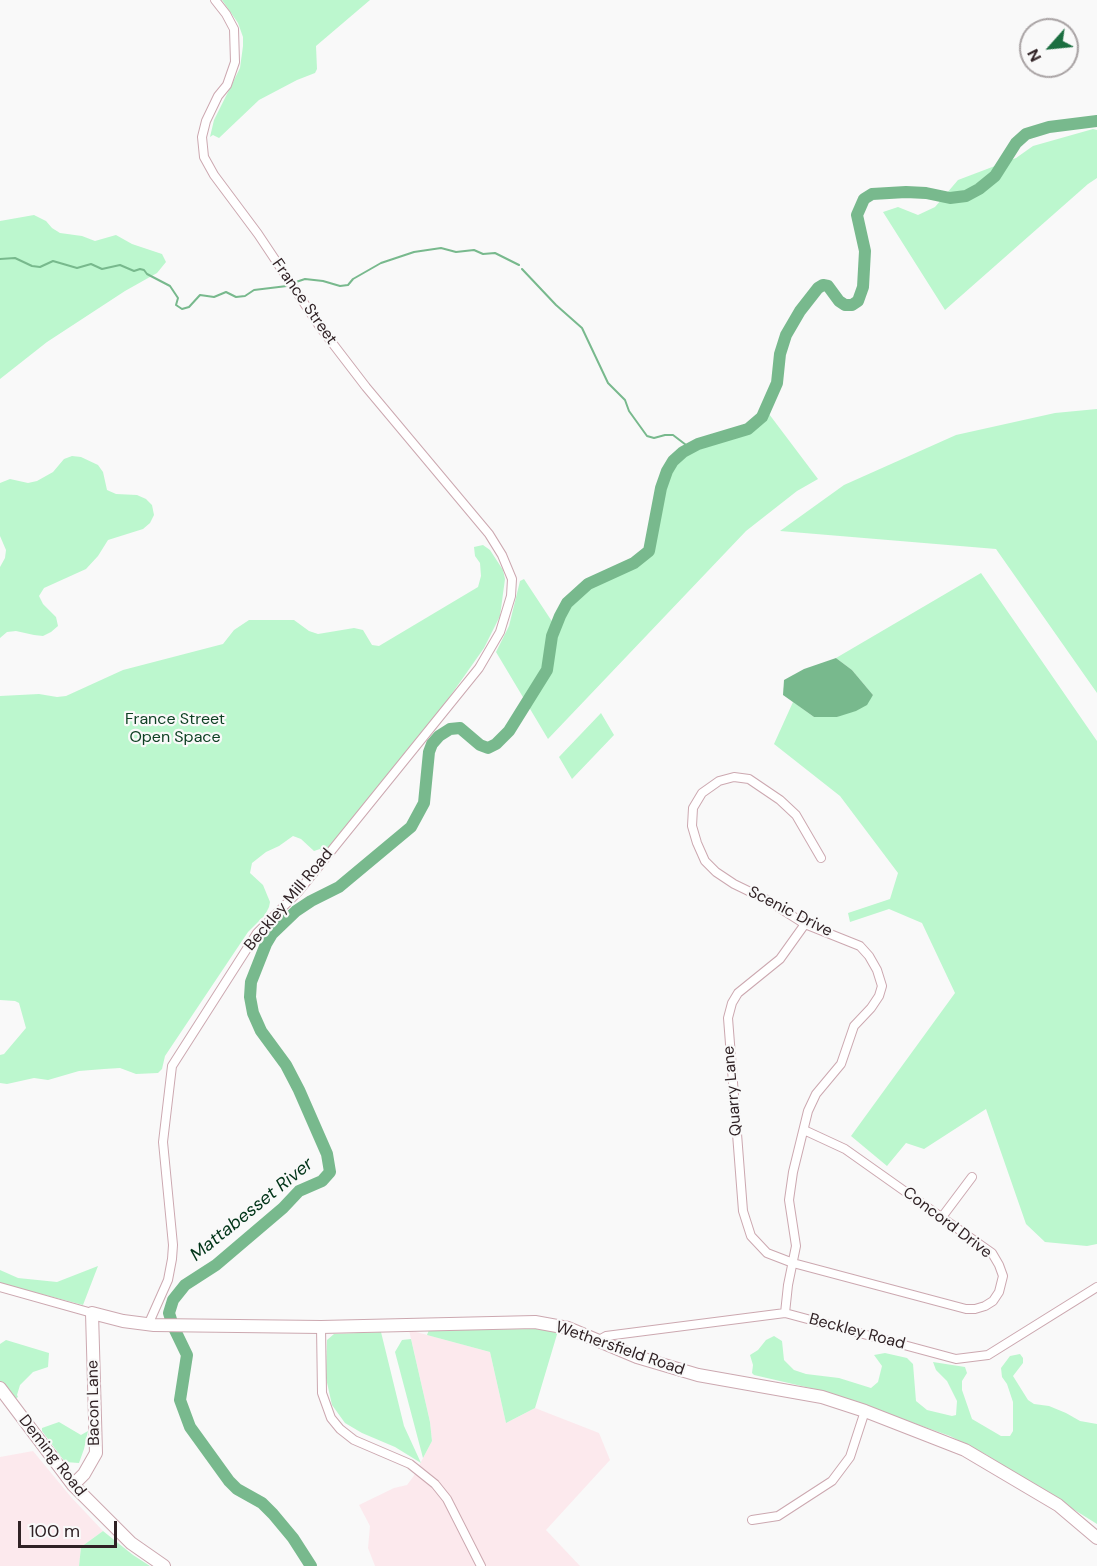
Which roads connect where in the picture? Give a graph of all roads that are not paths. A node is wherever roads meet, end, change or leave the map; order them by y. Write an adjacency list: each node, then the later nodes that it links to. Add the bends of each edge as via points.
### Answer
1 (215, 0): 2 (street, France Street, via 234,29 235,62 206,121 202,137 204,157 366,387 489,534)
2 (512, 579): 13 (street, Beckley Mill Road, via 500,632 479,668 298,892 257,933 172,1066 163,1142 172,1259 168,1280)
3 (821, 858): 4 (street, Scenic Drive, via 796,815 749,779 719,781 702,793 693,808 692,826 705,861 734,884)
4 (806, 924): 5 (street, Scenic Drive, via 860,946 873,963 882,986 871,1008 854,1026 841,1064 811,1103); 8 (street, Quarry Lane, via 780,959 738,993 728,1018 746,1224 766,1253)
5 (804, 1130): 7 (street, Concord Drive, via 845,1149); 8 (street, Scenic Drive, via 789,1200 796,1246)
6 (972, 1177): 7 (street)
7 (942, 1217): 8 (street, Concord Drive, via 992,1253 999,1264 1003,1282 985,1306 966,1309)
8 (793, 1263): 12 (street, Scenic Drive)
9 (0, 1287): 11 (street, Wethersfield Road)
10 (1097, 1287): 12 (street, Beckley Road, via 988,1355 956,1359)
11 (92, 1313): 13 (street, Wethersfield Road); 18 (street, Bacon Lane, via 96,1453)
12 (786, 1313): 15 (street, Beckley Road)
13 (148, 1325): 14 (street, Wethersfield Road)
14 (321, 1326): 15 (street, Wethersfield Road, via 535,1322 568,1328); 22 (street, via 322,1394 332,1418 354,1440 410,1464 435,1484 447,1499)
15 (599, 1340): 17 (street, Wethersfield Road, via 698,1375 822,1397)
16 (0, 1388): 18 (street, Deming Road)
17 (866, 1411): 19 (street, via 850,1457 832,1481 778,1516); 20 (street, Wethersfield Road, via 965,1450 1058,1505)
18 (73, 1485): 21 (street, Deming Road, via 131,1543)
19 (752, 1520)
20 (1097, 1538)
21 (164, 1566)
22 (481, 1566)

